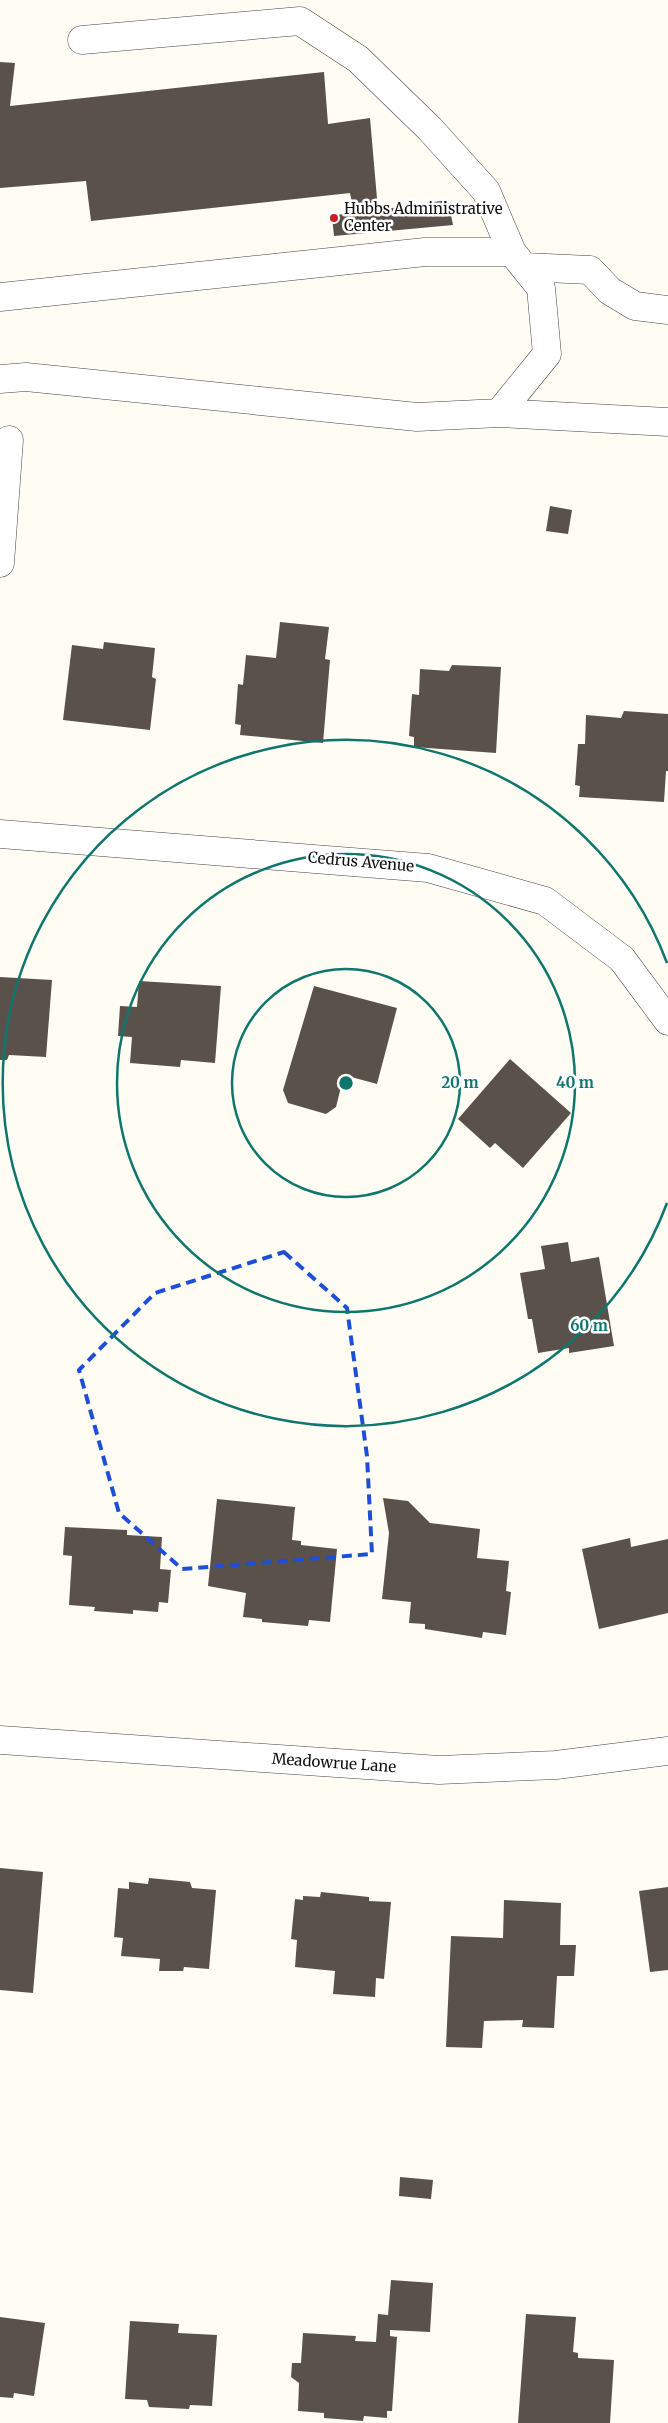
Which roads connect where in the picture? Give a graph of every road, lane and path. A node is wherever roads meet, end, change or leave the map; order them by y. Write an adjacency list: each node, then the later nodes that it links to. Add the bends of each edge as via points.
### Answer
1 (82, 40): 2 (street, via 300,21 358,59 430,129 486,191)
2 (518, 259): 3 (street, via 425,252); 4 (street, via 590,270 610,291 635,306); 6 (street, via 542,288 547,354)
3 (0, 297)
4 (668, 310)
5 (0, 379): 6 (street, via 26,377 417,417)
6 (499, 413): 7 (street)
7 (668, 422)
8 (9, 440): 9 (street)
9 (0, 563)
10 (0, 834): 11 (street, Cedrus Avenue, via 428,868 545,901 622,959)
11 (668, 1021)
12 (0, 1740): 13 (street, Meadowrue Lane, via 439,1770 556,1765)
13 (668, 1751)

